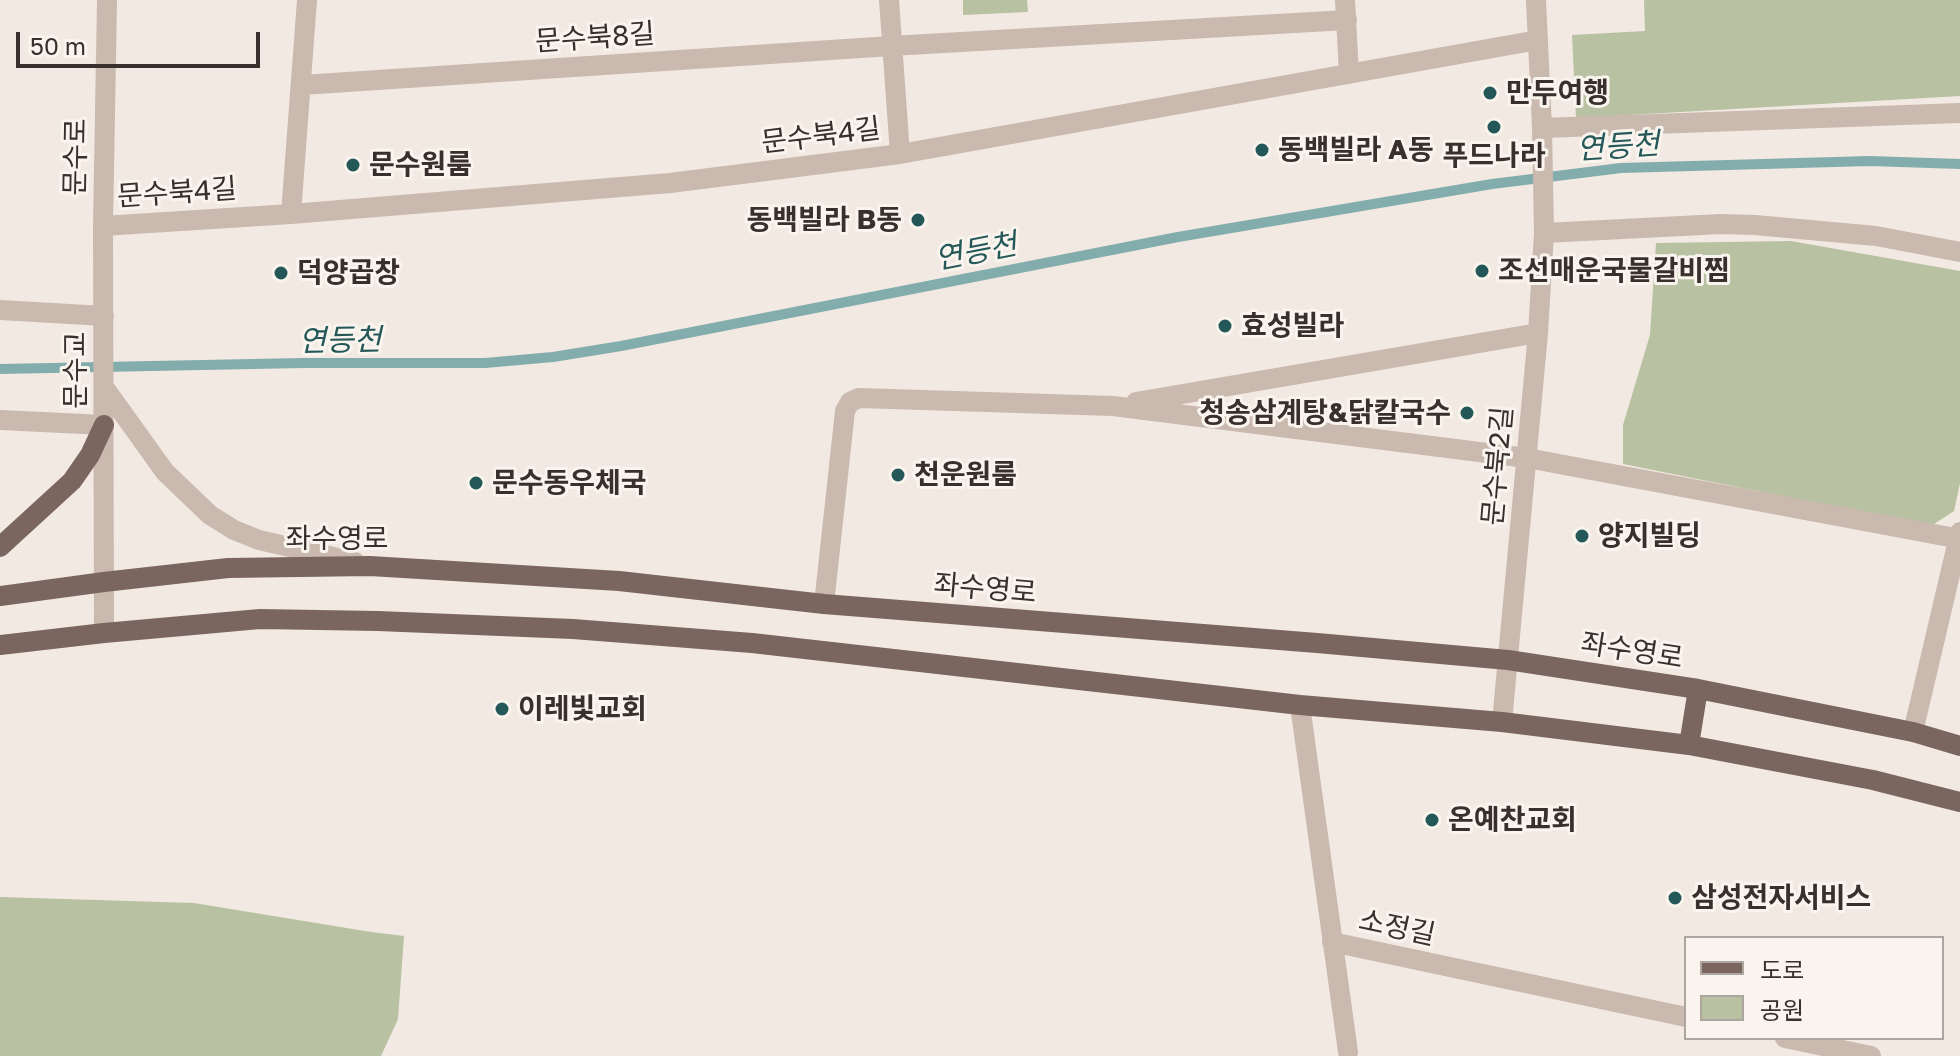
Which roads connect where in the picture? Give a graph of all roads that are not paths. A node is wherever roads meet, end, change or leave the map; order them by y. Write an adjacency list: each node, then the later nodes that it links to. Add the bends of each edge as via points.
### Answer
1 (107, 0): 15 (street, 문수로)
2 (307, 0): 9 (street)
3 (889, 0): 7 (street)
4 (1536, 0): 6 (street)
5 (1346, 10): 7 (street, 문수북8길); 8 (street)
6 (1538, 40): 8 (street, 문수북4길); 11 (street)
7 (891, 46): 9 (street, 문수북8길); 12 (street)
8 (1349, 74): 12 (street, 문수북4길)
9 (302, 85): 13 (street)
10 (1960, 113): 11 (street)
11 (1542, 128): 14 (street)
12 (900, 154): 13 (street, 문수북4길, via 670,183)
13 (291, 214): 15 (street, 문수북4길)
14 (1544, 224): 16 (street, via 1743,225 1876,236); 19 (street, 문수북2길)
15 (103, 226): 18 (street, 문수로)
16 (1960, 252)
17 (0, 310): 18 (street)
18 (104, 316): 20 (street, 문수교)
19 (1538, 333): 21 (street); 24 (street, 문수북2길)
20 (104, 387): 23 (street, 문수교); 27 (street, via 165,472 210,515 259,540)
21 (1113, 406): 24 (street); 30 (street, via 859,398 850,402)
22 (0, 420): 23 (street)
23 (104, 425): 26 (main road, via 72,481); 28 (street)
24 (1527, 458): 25 (street); 33 (street, 문수북2길)
25 (1960, 537): 37 (street)
26 (0, 547)
27 (370, 566): 28 (main road, 좌수영로, via 228,568); 30 (main road, 좌수영로, via 619,581)
28 (104, 582): 29 (main road, 좌수영로); 31 (street)
29 (0, 596)
30 (824, 604): 33 (main road, 좌수영로)
31 (104, 633): 32 (main road); 35 (main road, via 260,619 573,629 752,643)
32 (0, 645)
33 (1508, 660): 34 (main road, 좌수영로); 36 (street, 문수북2길)
34 (1698, 689): 37 (main road, 좌수영로); 38 (main road)
35 (1300, 705): 36 (main road); 41 (street, 소정길)
36 (1502, 722): 38 (main road)
37 (1913, 732): 39 (main road, 좌수영로)
38 (1689, 745): 40 (main road)
39 (1960, 746)
40 (1960, 802)
41 (1332, 942): 42 (street, 소정길); 44 (street)
42 (1684, 1017)
43 (1795, 1040): 45 (street)
44 (1348, 1052)
45 (1871, 1056)

